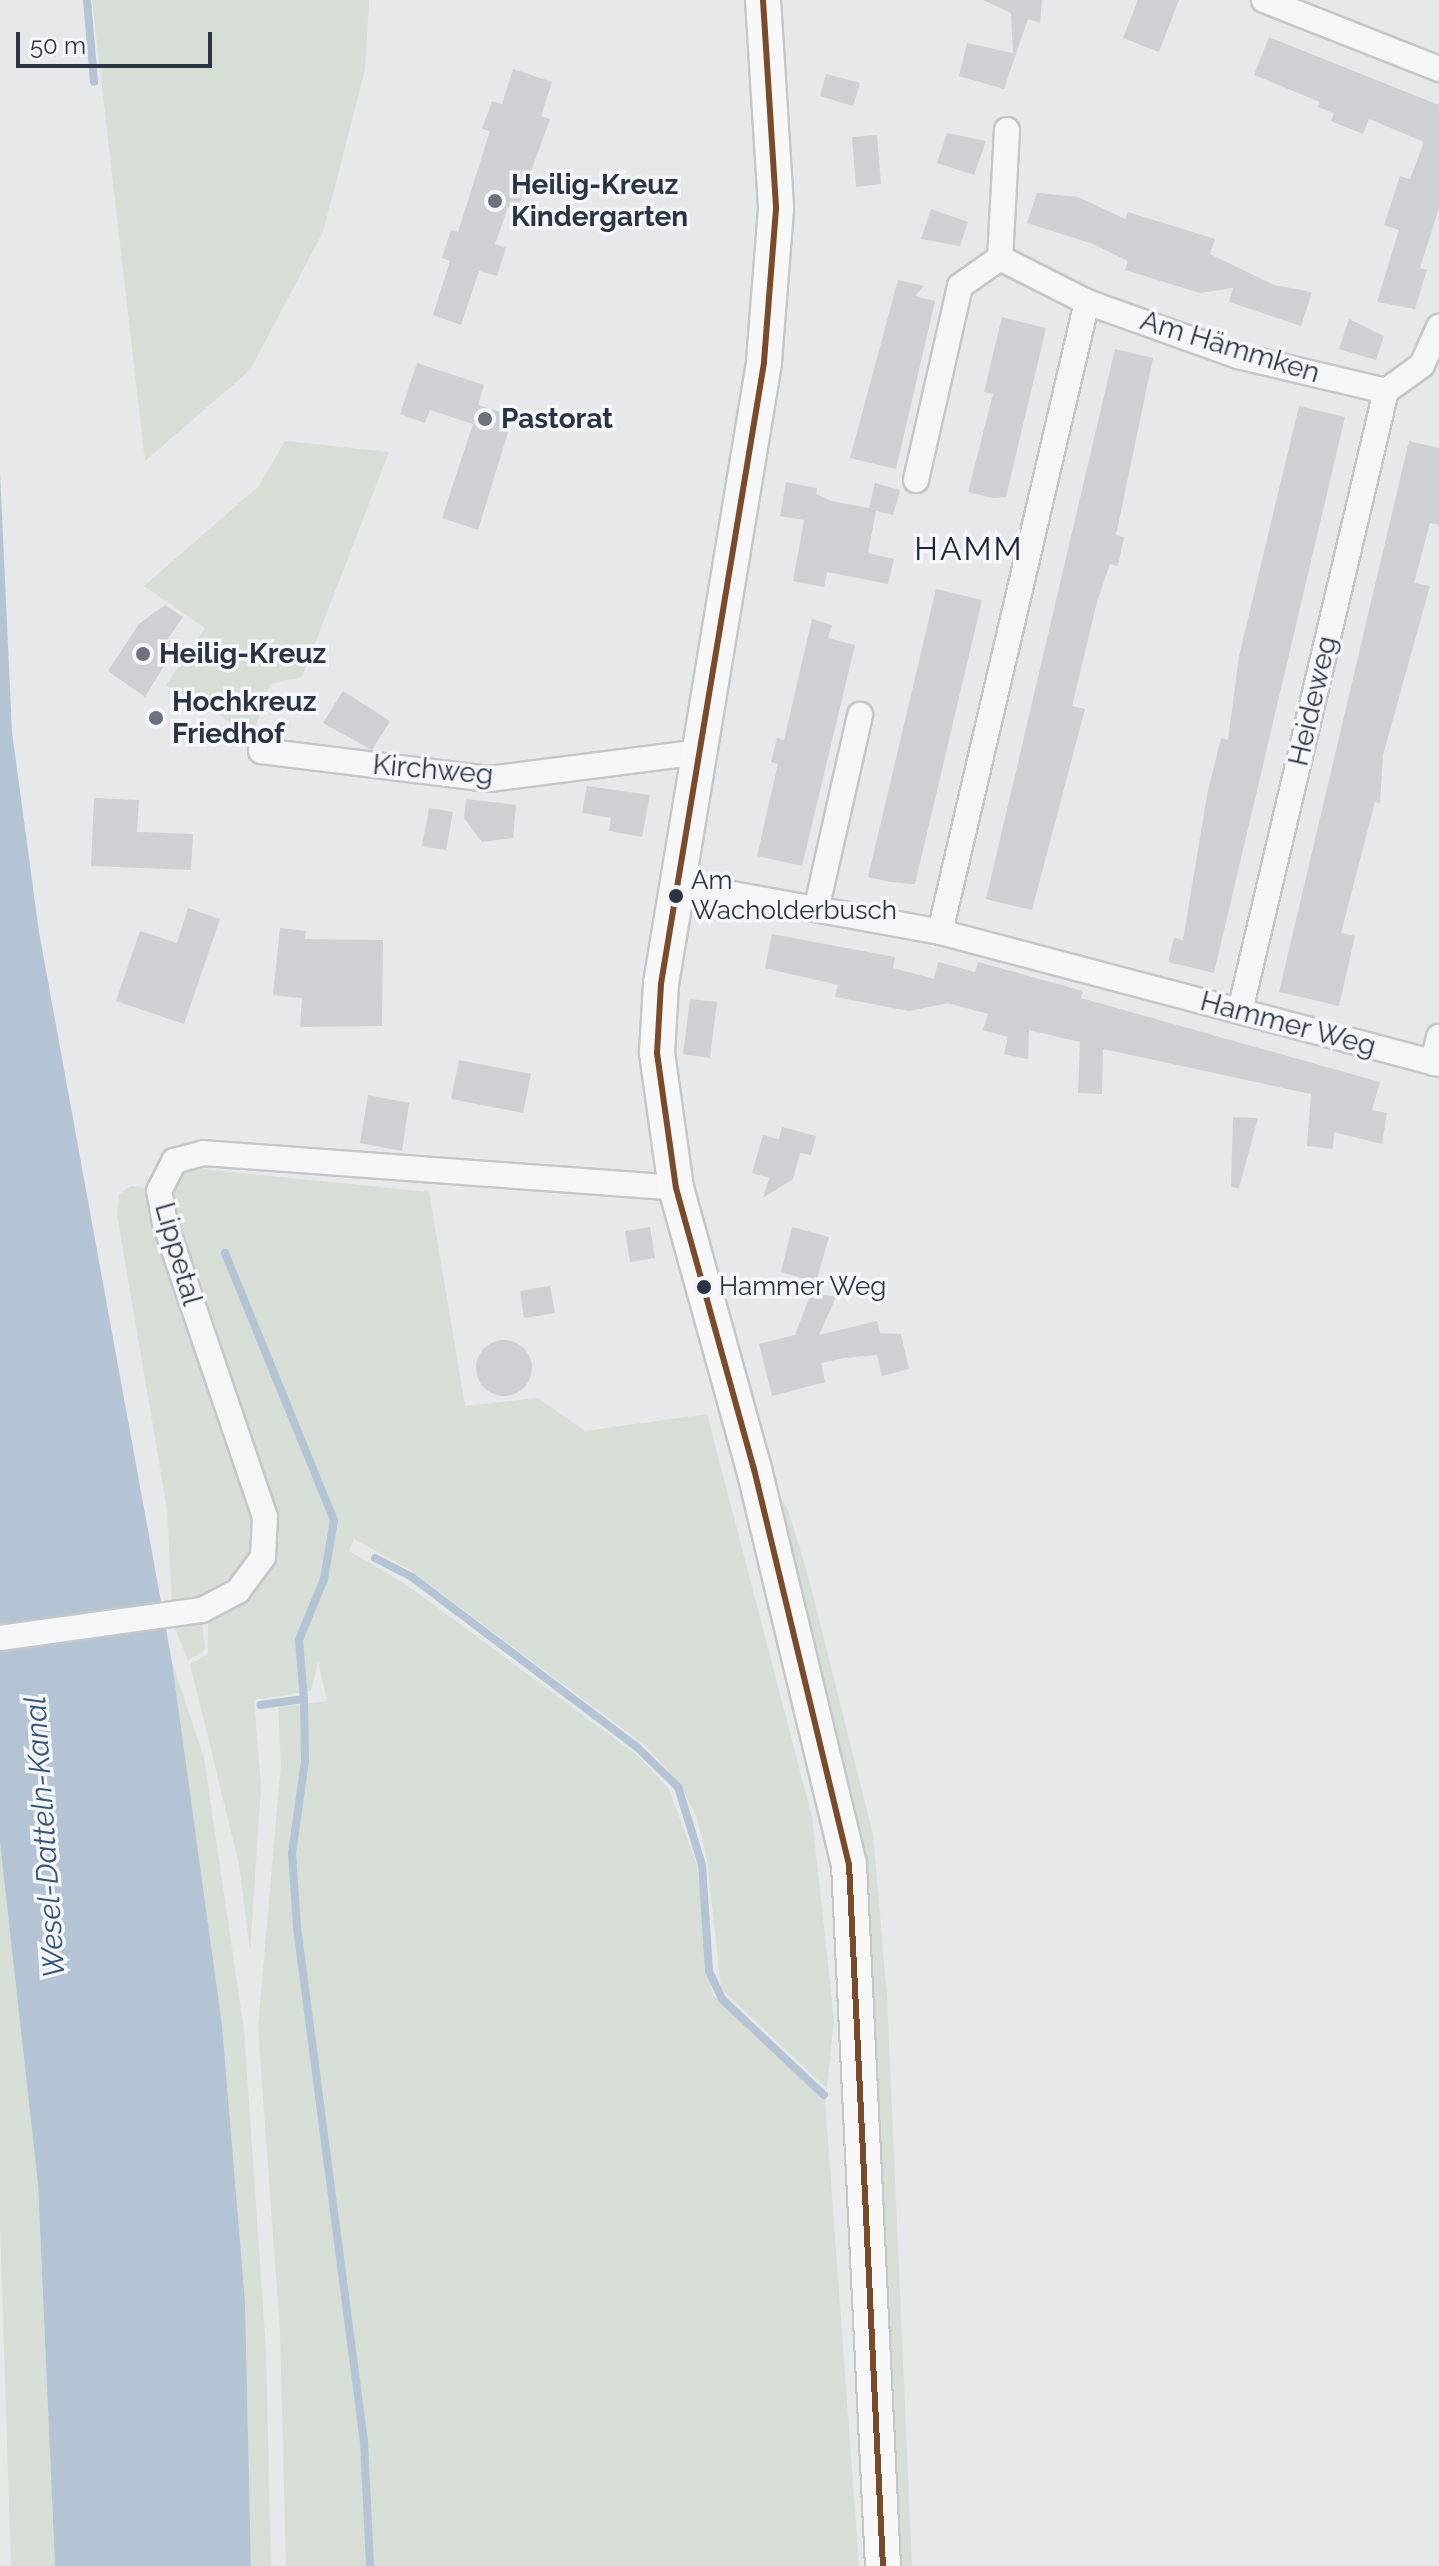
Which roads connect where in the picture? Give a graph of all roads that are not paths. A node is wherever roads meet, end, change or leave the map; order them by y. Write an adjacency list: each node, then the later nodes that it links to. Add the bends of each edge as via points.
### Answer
1 (763, 0): 12 (main road, via 776,232 764,363)
2 (1264, 0): 3 (street)
3 (1439, 69)
4 (1007, 130): 5 (street)
5 (1000, 258): 6 (street, Am Hämmken); 9 (street, via 960,286)
6 (1087, 302): 8 (street, Am Hämmken, via 1238,356); 15 (street)
7 (1439, 327): 8 (street, via 1422,365)
8 (1386, 391): 16 (street, Heideweg)
9 (916, 480)
10 (860, 715): 14 (street)
11 (261, 751): 12 (street, Kirchweg, via 489,779)
12 (701, 752): 13 (main road)
13 (677, 884): 14 (street, Hammer Weg); 19 (main road, via 657,1030)
14 (817, 906): 15 (street, Hammer Weg)
15 (940, 932): 16 (street, Hammer Weg)
16 (1240, 1011): 18 (street, Hammer Weg)
17 (1439, 1037): 18 (street, Hammer Weg)
18 (1436, 1064)
19 (676, 1188): 20 (street, Lippetal, via 203,1153 174,1161 159,1191 165,1224 262,1505 263,1557 238,1591 181,1613); 21 (main road, via 758,1485 849,1864)
20 (0, 1638)
21 (883, 2566)

